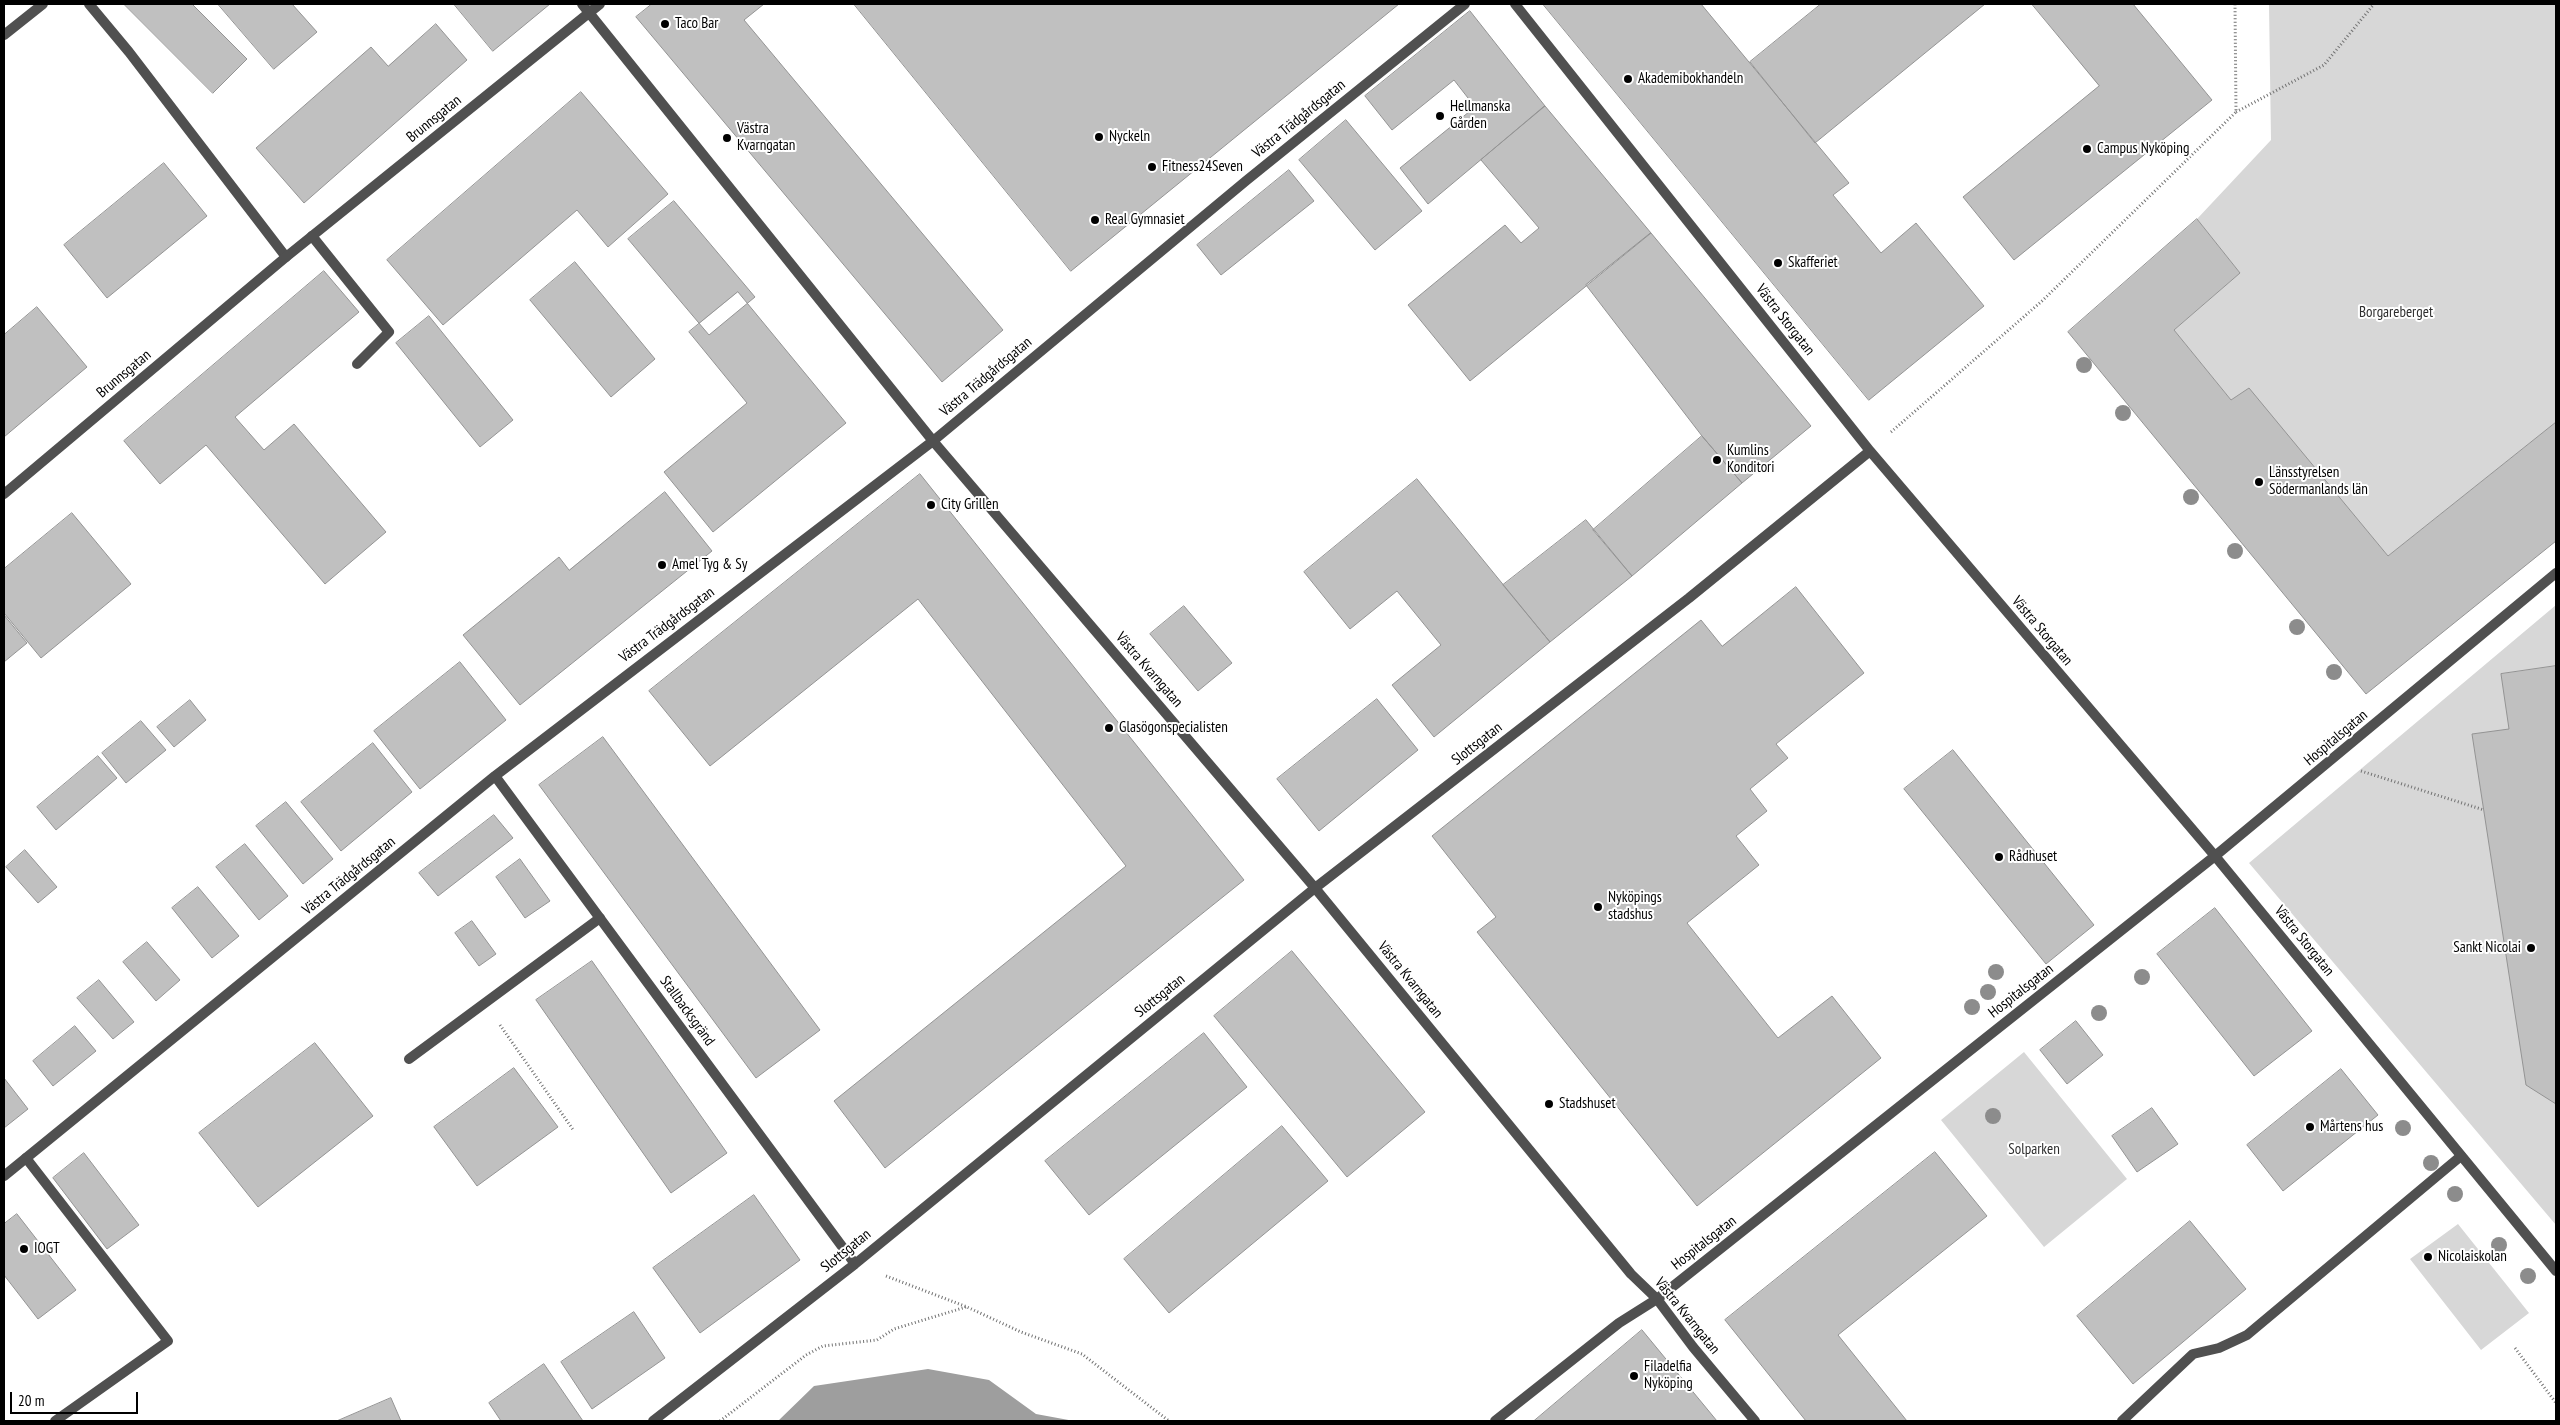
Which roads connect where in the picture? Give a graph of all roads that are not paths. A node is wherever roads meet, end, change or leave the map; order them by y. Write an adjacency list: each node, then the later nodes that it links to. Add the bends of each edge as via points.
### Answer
1 (44, 4): 8 (street)
2 (89, 4): 10 (street)
3 (582, 4): 7 (street, Västra Kvarngatan)
4 (600, 4): 7 (street, Brunnsgatan)
5 (1465, 4): 12 (street, Västra Trädgårdsgatan)
6 (1515, 4): 13 (street, Västra Storgatan)
7 (590, 13): 9 (street, Brunnsgatan); 12 (street, Västra Kvarngatan)
8 (4, 35)
9 (312, 236): 10 (street, Brunnsgatan); 11 (street, via 389,332)
10 (286, 257): 14 (street, Brunnsgatan)
11 (357, 364)
12 (933, 441): 16 (street, Västra Trädgårdsgatan); 18 (street, Västra Kvarngatan)
13 (1870, 451): 17 (street, Västra Storgatan); 18 (street, Slottsgatan, via 1689,598)
14 (4, 494)
15 (2556, 573): 17 (street, Hospitalsgatan)
16 (495, 776): 19 (street, Stallbacksgränd); 22 (street, Västra Trädgårdsgatan)
17 (2215, 856): 21 (street, Västra Storgatan); 26 (street, Hospitalsgatan)
18 (1316, 888): 24 (street, Slottsgatan); 26 (street, Västra Kvarngatan, via 1631,1274)
19 (600, 918): 20 (street); 24 (street, Stallbacksgränd)
20 (409, 1059)
21 (2461, 1156): 25 (street, Västra Storgatan); 31 (street, via 2247,1335 2219,1348 2193,1354)
22 (26, 1158): 23 (street, Västra Trädgårdsgatan); 27 (street, via 168,1340)
23 (4, 1176)
24 (855, 1264): 28 (street, Slottsgatan)
25 (2556, 1271)
26 (1657, 1299): 29 (street, Hospitalsgatan, via 1620,1323); 30 (street, Västra Kvarngatan)
27 (56, 1421)
28 (653, 1421)
29 (1495, 1421)
30 (1755, 1421)
31 (2122, 1421)

